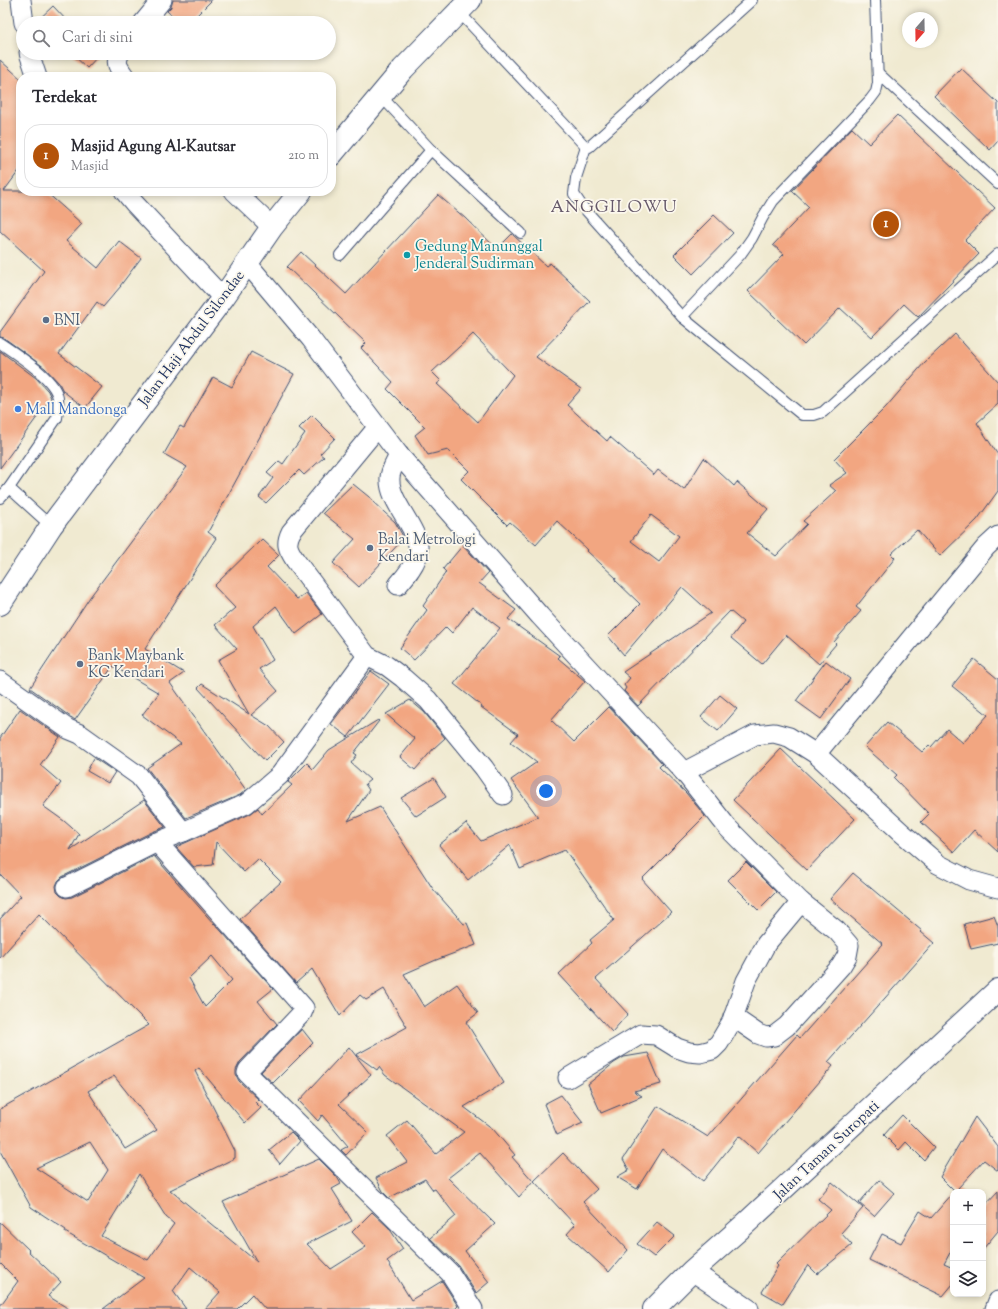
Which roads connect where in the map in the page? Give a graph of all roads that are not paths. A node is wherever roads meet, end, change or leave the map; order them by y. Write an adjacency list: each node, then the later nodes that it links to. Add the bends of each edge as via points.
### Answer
1 (21, 0): 6 (street)
2 (162, 0): 7 (street)
3 (752, 0): 14 (lane, via 595,142)
4 (875, 0): 12 (lane)
5 (465, 6): 13 (main road); 14 (lane)
6 (23, 16)
7 (148, 16)
8 (31, 60): 10 (street)
9 (117, 60): 11 (street)
10 (35, 72)
11 (122, 72)
12 (878, 73): 17 (lane); 27 (lane, via 876,92 870,100 773,201 740,255)
13 (380, 95): 15 (main road); 16 (lane)
14 (586, 147): 27 (lane, via 576,178 574,194 587,212)
15 (336, 149)
16 (431, 150): 22 (lane); 24 (lane)
17 (998, 184)
18 (128, 196): 26 (street)
19 (239, 196): 21 (street)
20 (297, 196): 21 (main road, Jalan Haji Abdul Silondae)
21 (272, 227): 25 (main road, Jalan Haji Abdul Silondae)
22 (521, 233)
23 (998, 254): 27 (lane, via 823,412 814,415 802,415)
24 (340, 255)
25 (248, 263): 26 (main road, Jalan Haji Abdul Silondae); 29 (street, via 311,339)
26 (223, 298): 33 (main road, Jalan Haji Abdul Silondae)
27 (682, 316)
28 (0, 343): 31 (lane, via 51,383 57,394 59,406 57,418)
29 (377, 428): 30 (street); 37 (street, via 291,532 287,542 295,560)
30 (400, 455): 35 (street, via 391,471 391,490 414,532 418,556); 40 (street, via 540,616)
31 (9, 488): 32 (lane); 33 (lane)
32 (0, 498)
33 (51, 526): 36 (main road, Jalan Haji Abdul Silondae)
34 (998, 536): 39 (street, via 986,547)
35 (398, 585)
36 (0, 604)
37 (367, 656): 41 (street, via 387,666 428,700); 42 (street, via 280,775 246,804)
38 (0, 681): 42 (street, via 139,776)
39 (816, 754): 40 (street, via 789,737 774,733 755,735); 45 (street, via 938,864 969,880)
40 (684, 772): 46 (street, via 728,828)
41 (503, 795)
42 (183, 832): 43 (street)
43 (157, 842): 44 (street); 52 (street, via 304,1008 247,1073 450,1273)
44 (67, 887)
45 (998, 888)
46 (801, 902): 48 (street, via 766,944 746,981); 48 (street, via 849,945 847,956 787,1026 774,1036 758,1034)
47 (998, 990): 50 (main road, Jalan Taman Suropati)
48 (733, 1017): 49 (street, via 724,1035 712,1050 689,1052 656,1035 641,1034)
49 (568, 1078)
50 (692, 1271): 53 (main road, Jalan Taman Suropati); 54 (street)
51 (998, 1301): 55 (street)
52 (473, 1309)
53 (654, 1309)
54 (749, 1309)
55 (995, 1309)

